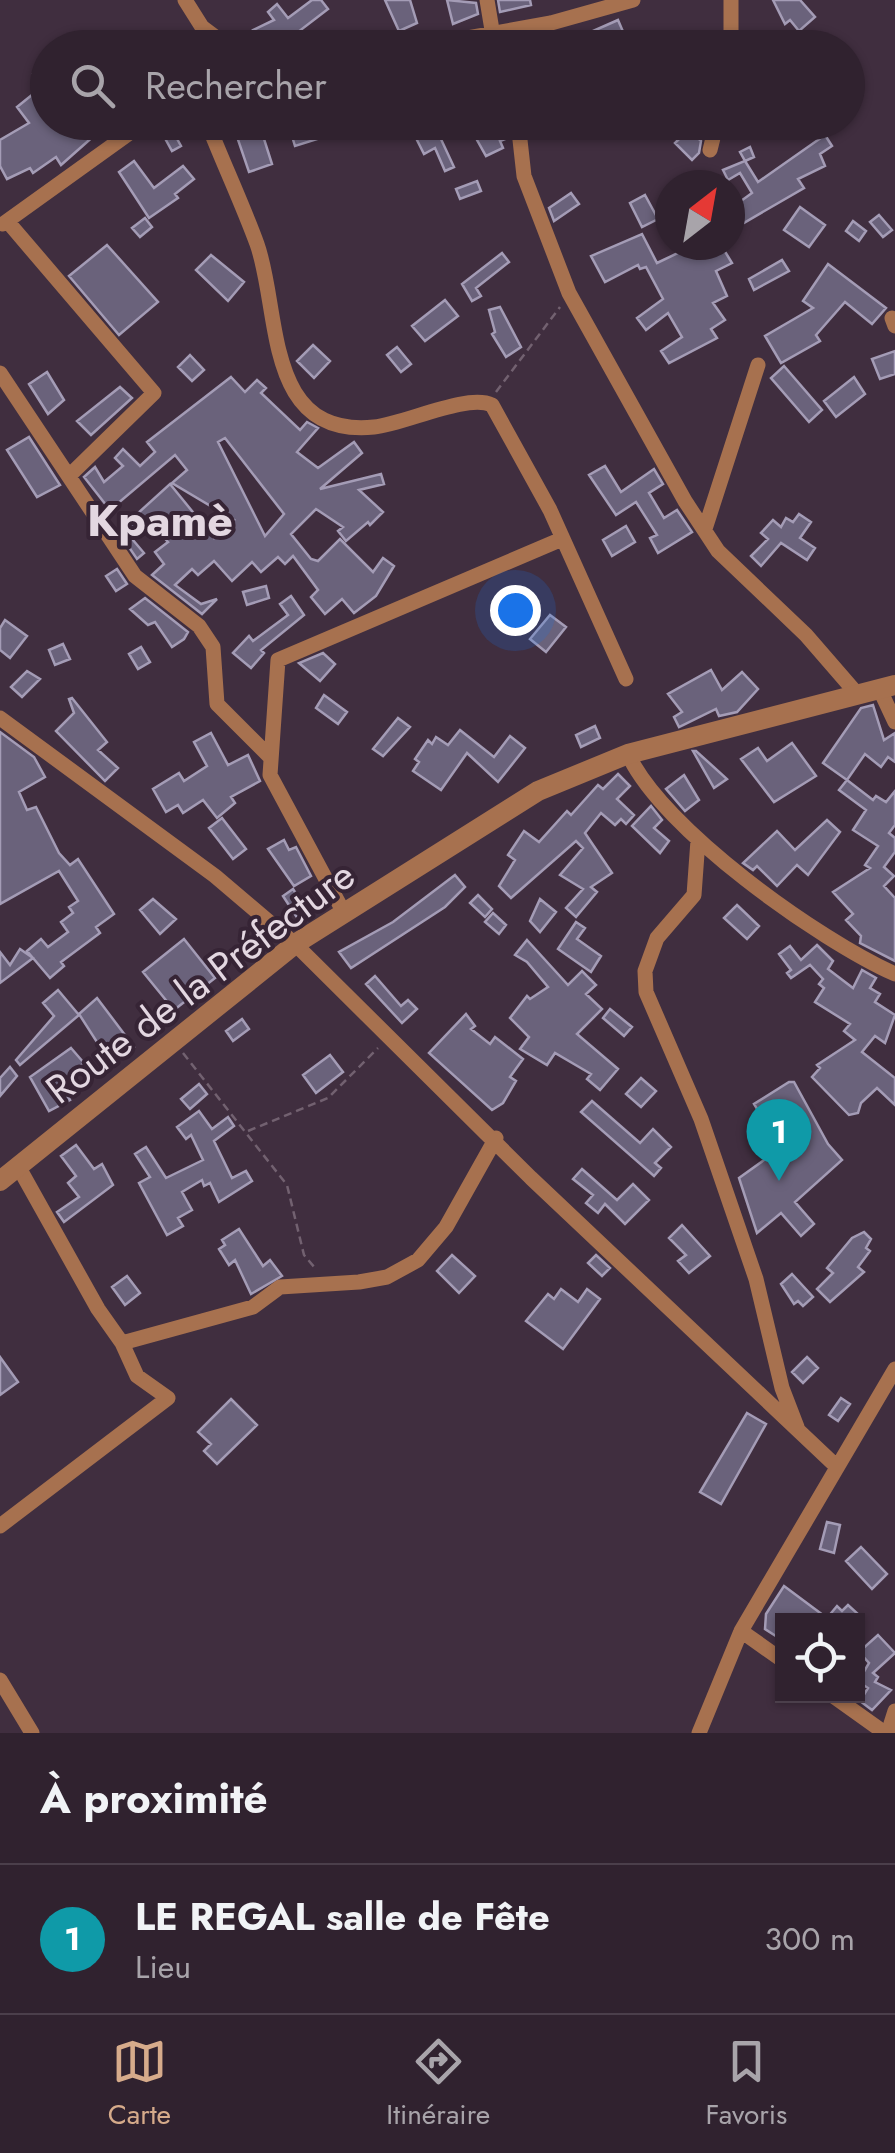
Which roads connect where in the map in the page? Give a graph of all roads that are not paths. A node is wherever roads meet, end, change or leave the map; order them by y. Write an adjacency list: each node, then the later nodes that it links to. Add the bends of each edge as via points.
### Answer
1 (184, 0): 5 (street)
2 (487, 0): 8 (street)
3 (633, 0): 9 (street)
4 (731, 0): 10 (street)
5 (202, 27): 6 (street); 7 (street)
6 (202, 30)
7 (206, 30)
8 (492, 30)
9 (529, 30)
10 (732, 30)
11 (118, 140): 16 (street)
12 (214, 140): 21 (street, via 258,245 282,367 304,404 323,420 354,429 400,425 473,400 488,403)
13 (520, 140): 20 (street, via 524,176 570,293)
14 (712, 140): 15 (street)
15 (710, 150)
16 (4, 224): 19 (street, via 154,393)
17 (758, 365): 20 (street)
18 (0, 372): 19 (street)
19 (71, 474): 28 (street, via 135,576 199,626 213,646 217,704)
20 (705, 529): 24 (street, via 718,551)
21 (562, 539): 22 (street); 28 (street, via 278,660)
22 (626, 680)
23 (888, 687): 24 (street, Route de la Préfecture); 26 (street)
24 (858, 695): 27 (street, Route de la Préfecture)
25 (0, 718): 31 (street)
26 (895, 722)
27 (628, 754): 29 (street, via 643,782); 30 (street, Route de la Préfecture, via 538,791)
28 (271, 758): 30 (street, via 270,775)
29 (698, 840): 32 (street, via 858,958); 38 (street, via 694,894 656,938 646,992 756,1279)
30 (343, 912): 31 (street, Route de la Préfecture)
31 (295, 944): 33 (street); 34 (street, Route de la Préfecture)
32 (895, 974)
33 (496, 1138): 36 (street, via 446,1226 418,1260 387,1276 280,1288 253,1307); 38 (street)
34 (18, 1166): 35 (street, Route de la Préfecture); 36 (street)
35 (0, 1181)
36 (122, 1343): 40 (street, via 136,1376 168,1398)
37 (895, 1368): 39 (street)
38 (800, 1434): 39 (street)
39 (837, 1467): 41 (street)
40 (0, 1526)
41 (741, 1630): 42 (street); 47 (street)
42 (775, 1655)
43 (0, 1680): 46 (street)
44 (843, 1703): 48 (street)
45 (895, 1710): 48 (street)
46 (32, 1733)
47 (699, 1733)
48 (887, 1733)

